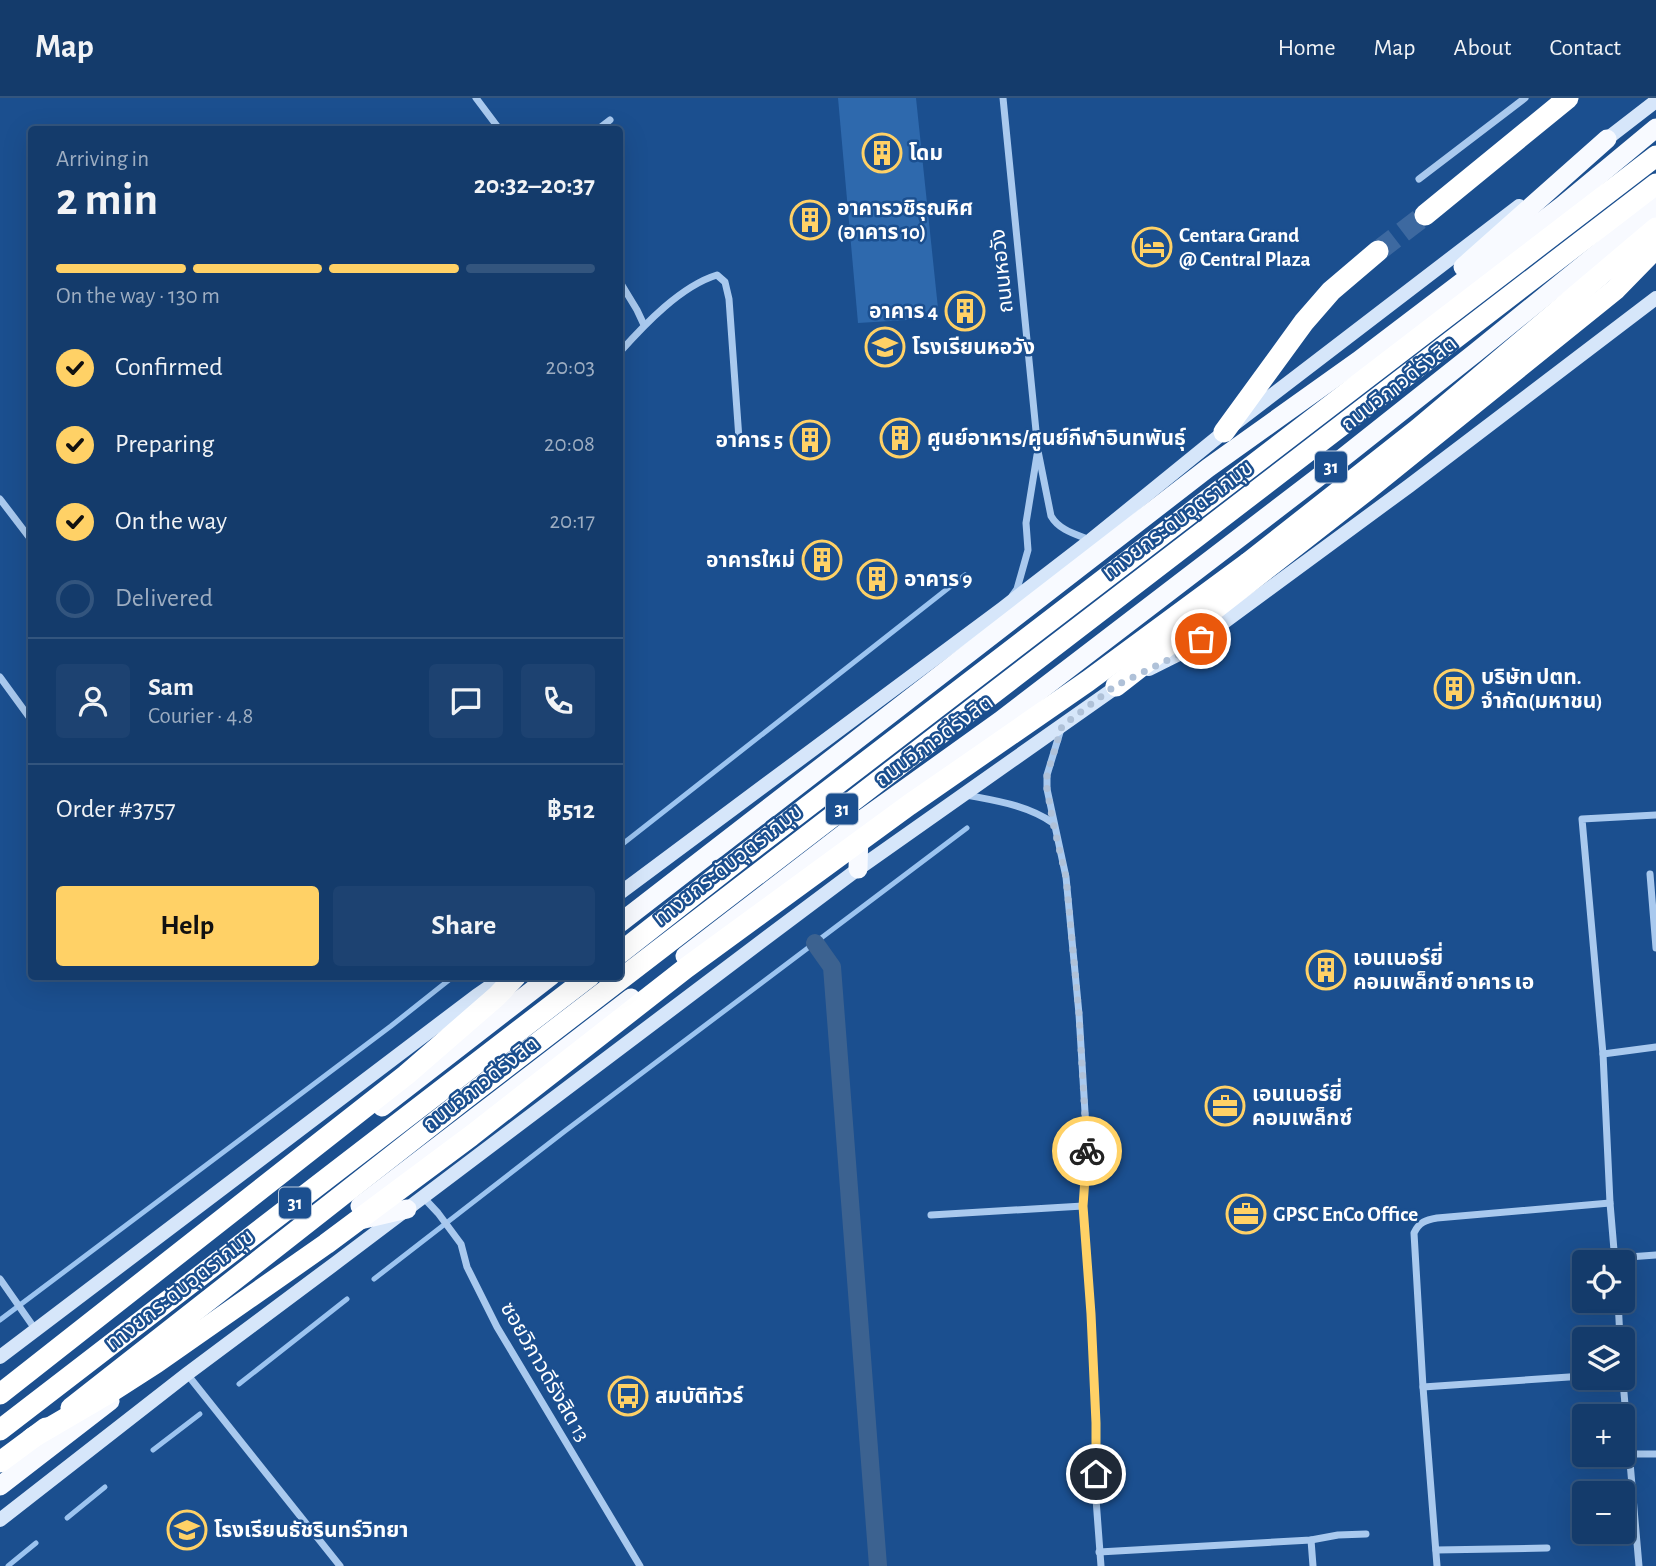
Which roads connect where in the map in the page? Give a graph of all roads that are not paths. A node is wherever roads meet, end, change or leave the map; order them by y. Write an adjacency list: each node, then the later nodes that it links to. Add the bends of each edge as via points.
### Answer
1 (476, 98): 7 (street)
2 (1003, 98): 28 (street, ถนนหอวัง)
3 (1525, 98): 12 (street)
4 (1569, 98): 15 (highway)
5 (1656, 101): 10 (main road)
6 (610, 120): 8 (street)
7 (497, 126)
8 (602, 126)
9 (1656, 128): 25 (highway, ถนนวิภาวดีรังสิต / 31, via 1562,206)
10 (1607, 139): 25 (highway); 26 (main road)
11 (1656, 156): 48 (highway, ทางยกระดับอุตราภิมุข / 31)
12 (1419, 179)
13 (1656, 184): 49 (highway, ทางยกระดับอุตราภิมุข / 31, bridge)
14 (1656, 206): 18 (highway, ถนนวิภาวดีรังสิต / 31)
15 (1425, 215)
16 (1656, 215): 18 (highway)
17 (1656, 228): 74 (highway, bridge, via 1419,429 1248,563 686,968 326,1244 156,1363)
18 (1626, 231): 41 (highway, ถนนวิภาวดีรังสิต / 31, via 1295,495 1000,721)
19 (1656, 248): 36 (highway, via 1616,289)
20 (1378, 251): 26 (highway, via 1313,311)
21 (623, 286): 23 (street)
22 (1656, 298): 36 (main road, via 1201,639)
23 (644, 325): 24 (street); 27 (street, via 705,279 717,275 725,282)
24 (623, 349)
25 (1358, 361): 46 (highway, ถนนวิภาวดีรังสิต / 31, via 1208,468)
26 (1224, 432): 33 (main road)
27 (739, 439)
28 (1038, 451): 33 (street, ถนนหอวัง, via 1054,522); 34 (street, via 1026,523 1026,559 1017,589)
29 (0, 499): 30 (street)
30 (9, 511): 31 (street); 32 (street)
31 (0, 518)
32 (28, 536)
33 (1091, 540): 34 (main road)
34 (1003, 608): 45 (main road)
35 (0, 677): 37 (street)
36 (1115, 686): 38 (main road)
37 (28, 716)
38 (1062, 726): 39 (main road); 42 (street, via 1047,775)
39 (966, 794): 42 (street, via 1017,805); 43 (main road)
40 (1656, 815): 56 (street, via 1582,820)
41 (859, 822): 43 (highway); 61 (highway, ถนนวิภาวดีรังสิต / 31)
42 (1053, 823): 59 (street, via 1066,877 1079,1014 1087,1145)
43 (858, 869): 57 (main road)
44 (1650, 874): 47 (street)
45 (623, 891)
46 (623, 921)
47 (1656, 948)
48 (623, 951)
49 (623, 977)
50 (499, 980): 66 (main road)
51 (512, 980): 71 (highway, via 406,1075)
52 (546, 980): 72 (highway, ถนนวิภาวดีรังสิต / 31)
53 (585, 980): 73 (highway, ทางยกระดับอุตราภิมุข / 31)
54 (620, 980): 74 (highway, ทางยกระดับอุตราภิมุข / 31, bridge)
55 (1656, 1048): 56 (street)
56 (1603, 1054): 58 (street)
57 (415, 1203): 61 (highway); 68 (main road); 87 (street, ซอยวิภาวดีรังสิต 13, via 438,1213 461,1244 467,1267 497,1327)
58 (1610, 1203): 62 (street); 70 (street, via 1437,1218 1417,1227)
59 (1083, 1206): 60 (street); 85 (street)
60 (931, 1215)
61 (335, 1225): 79 (highway, ถนนวิภาวดีรังสิต / 31)
62 (1614, 1250)
63 (1656, 1255): 64 (street)
64 (1635, 1258)
65 (0, 1279): 66 (street)
66 (35, 1329): 67 (main road)
67 (0, 1357)
68 (187, 1374): 80 (main road); 86 (street)
69 (1572, 1377): 70 (street)
70 (1423, 1387): 84 (street)
71 (0, 1394)
72 (0, 1404)
73 (0, 1430)
74 (32, 1438): 77 (highway, ทางยกระดับอุตราภิมุข / 31)
75 (1635, 1454): 76 (street)
76 (1656, 1454)
77 (0, 1462)
78 (1631, 1467): 91 (street)
79 (0, 1486)
80 (0, 1520)
81 (1366, 1534): 82 (street)
82 (1311, 1540): 85 (street); 89 (street)
83 (1547, 1548): 84 (street)
84 (1436, 1550): 90 (street)
85 (1100, 1552): 88 (street)
86 (340, 1566)
87 (640, 1566)
88 (1101, 1566)
89 (1313, 1566)
90 (1437, 1566)
91 (1639, 1566)

